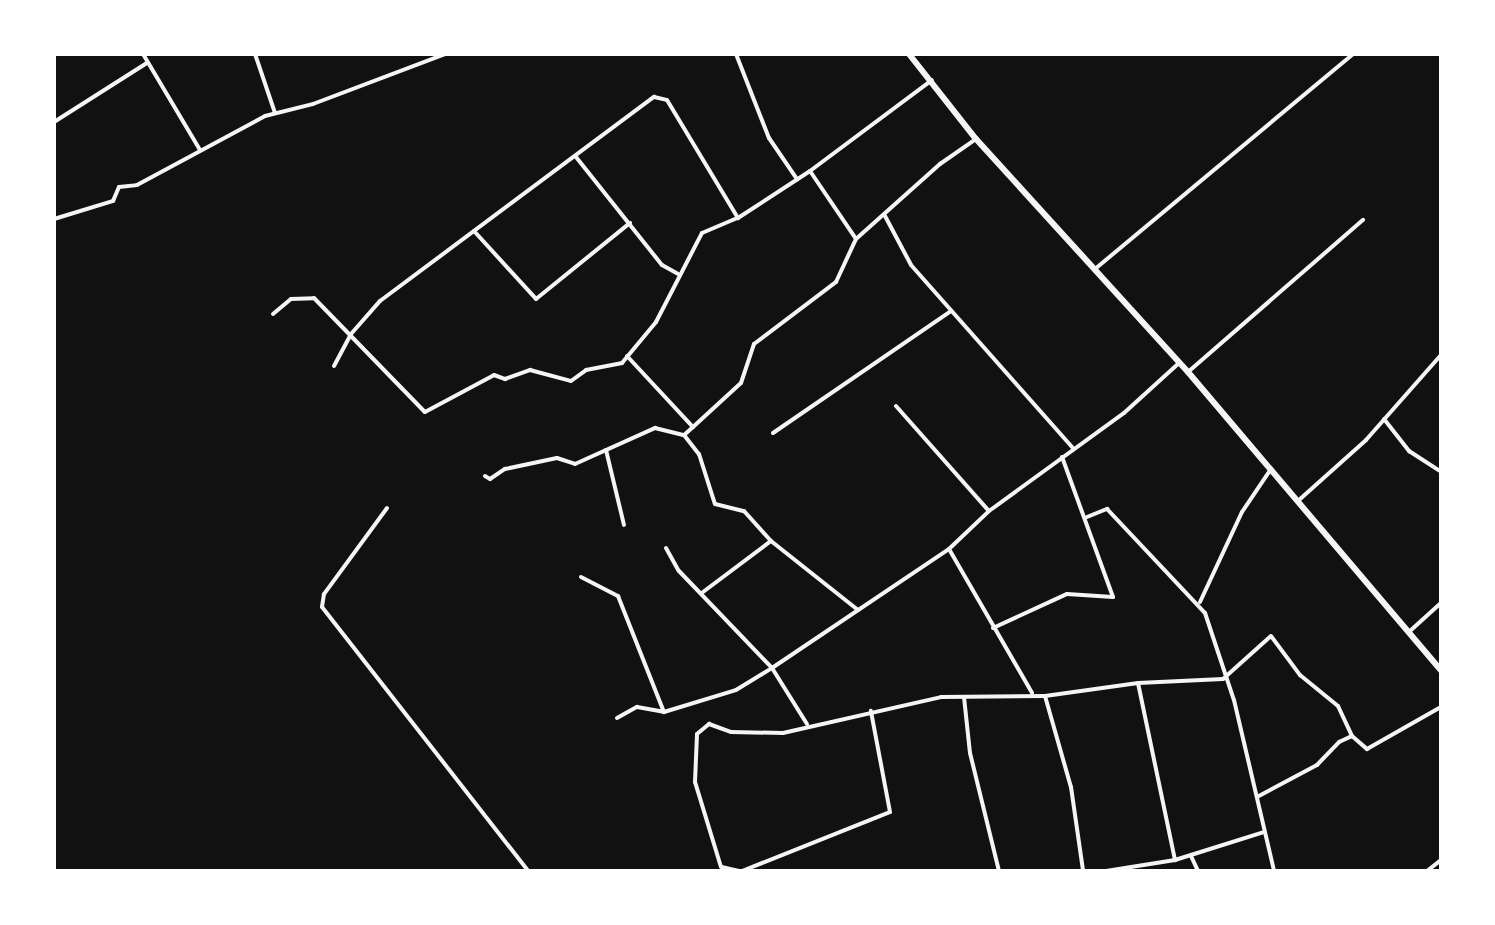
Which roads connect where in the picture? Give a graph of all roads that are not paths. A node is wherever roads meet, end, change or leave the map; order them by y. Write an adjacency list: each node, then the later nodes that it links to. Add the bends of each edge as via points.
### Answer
1 (144, 54): 7 (street)
2 (255, 54): 9 (street)
3 (445, 54): 9 (street, via 313,104)
4 (736, 54): 15 (street, via 769,138)
5 (909, 54): 8 (main road)
6 (1353, 54): 23 (street)
7 (147, 63): 10 (street); 12 (street)
8 (932, 80): 11 (main road); 14 (street)
9 (274, 113): 12 (street)
10 (54, 122)
11 (976, 139): 16 (street, via 940,164); 23 (main road)
12 (200, 150): 18 (street, via 137,185 119,187 113,201)
13 (576, 157): 17 (street, via 633,110 663,97); 20 (street); 21 (street)
14 (810, 171): 15 (street); 22 (street)
15 (797, 180): 17 (street)
16 (885, 216): 22 (street); 25 (street, via 911,265)
17 (738, 218): 24 (street, via 702,233)
18 (54, 219)
19 (1363, 220): 32 (street)
20 (630, 223): 21 (street, via 536,299); 24 (street, via 662,265)
21 (474, 231): 27 (street, via 380,301)
22 (856, 239): 35 (street, via 836,282 754,344 741,383)
23 (1095, 269): 30 (main road)
24 (678, 273): 29 (street, via 656,322)
25 (951, 311): 36 (street); 38 (street)
26 (273, 314): 27 (street, via 291,299 314,298 330,319)
27 (351, 334): 29 (street, via 425,411 494,375 505,379 530,370 571,381 586,370 622,363); 31 (street)
28 (1441, 355): 34 (street)
29 (627, 356): 35 (street)
30 (1179, 363): 32 (main road); 38 (street, via 1124,413)
31 (334, 366)
32 (1188, 372): 41 (main road)
33 (896, 406): 46 (street)
34 (1384, 419): 42 (street, via 1409,451); 44 (street)
35 (693, 428): 37 (street)
36 (773, 433)
37 (684, 435): 39 (street, via 655,429); 49 (street, via 699,454 715,504 744,511)
38 (1073, 448): 40 (street)
39 (606, 450): 43 (street, via 575,464 557,458 505,469 490,479); 48 (street)
40 (1062, 457): 46 (street); 47 (street)
41 (1271, 468): 44 (main road); 54 (street, via 1242,512)
42 (1441, 472)
43 (485, 476)
44 (1299, 500): 58 (main road)
45 (387, 508): 77 (street, via 324,594 322,607)
46 (989, 511): 51 (street)
47 (1087, 517): 54 (street, via 1107,509); 57 (street, via 1113,597 1067,594)
48 (624, 525)
49 (771, 541): 53 (street); 56 (street)
50 (666, 548): 53 (street, via 679,572)
51 (949, 549): 56 (street); 57 (street)
52 (581, 577): 68 (street, via 618,596)
53 (703, 592): 59 (street)
54 (1200, 602): 61 (street, via 1216,637)
55 (1441, 603): 58 (street)
56 (859, 610): 59 (street)
57 (993, 628): 63 (street)
58 (1410, 631): 60 (main road)
59 (772, 668): 68 (street, via 736,690); 70 (street)
60 (1441, 670)
61 (1223, 679): 62 (street); 71 (street, via 1271,636 1300,675 1338,706); 72 (street, via 1234,700)
62 (1138, 683): 64 (street); 75 (street)
63 (1032, 693): 64 (street); 65 (street)
64 (1045, 696): 80 (street, via 1071,787)
65 (964, 697): 67 (street); 79 (street, via 970,753)
66 (1441, 707): 71 (street, via 1367,749)
67 (871, 711): 70 (street); 78 (street, via 890,812)
68 (664, 712): 69 (street, via 638,707)
69 (617, 718)
70 (807, 724): 78 (street, via 783,733 731,732 710,724 697,734 695,782 714,847 721,867)
71 (1352, 736): 72 (street, via 1317,765)
72 (1257, 797): 73 (street)
73 (1264, 832): 74 (street); 83 (street)
74 (1191, 856): 75 (street); 82 (street)
75 (1175, 860): 81 (street)
76 (1441, 860): 84 (street)
77 (528, 871)
78 (740, 871)
79 (999, 871)
80 (1083, 871)
81 (1106, 871)
82 (1198, 871)
83 (1274, 871)
84 (1427, 871)

